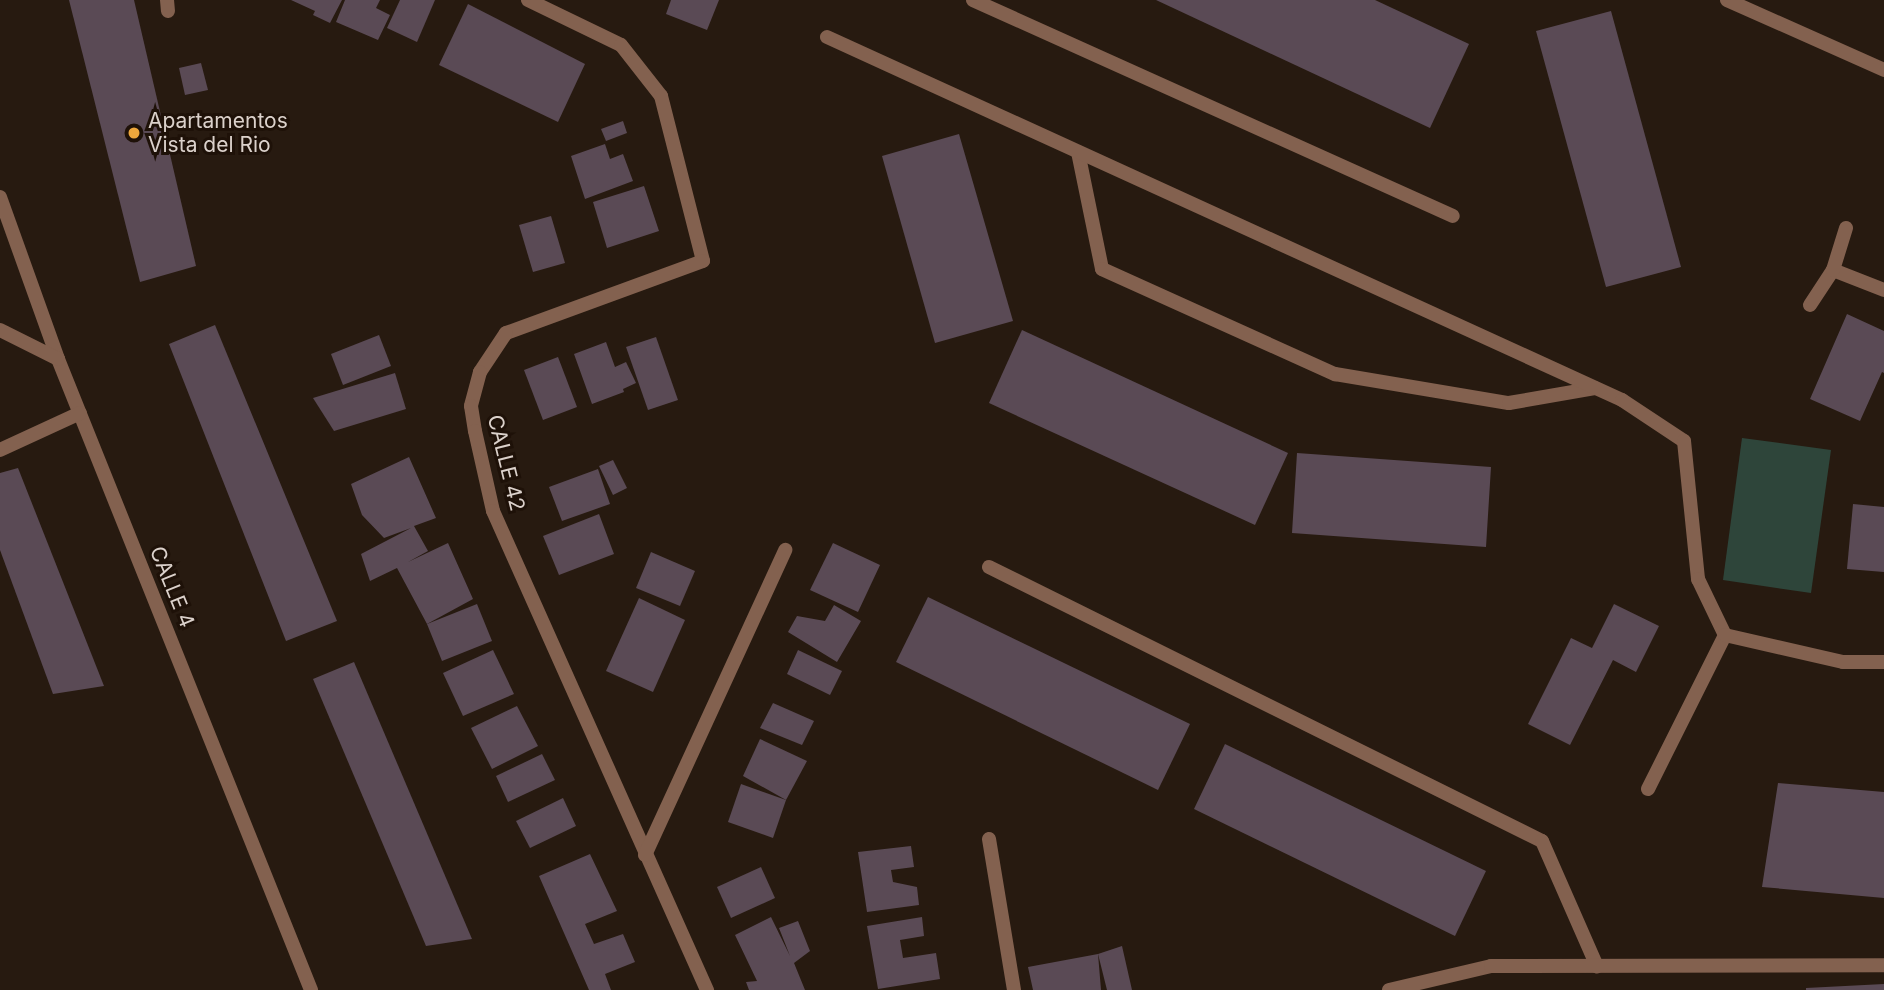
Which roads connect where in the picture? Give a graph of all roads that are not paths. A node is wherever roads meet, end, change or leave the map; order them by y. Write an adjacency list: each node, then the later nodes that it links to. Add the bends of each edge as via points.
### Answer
1 (528, 0): 24 (street, CALLE 42, via 621,45 661,96 703,261 506,333 480,372 471,406 493,511)
2 (973, 0): 8 (street)
3 (1727, 0): 5 (street)
4 (827, 37): 6 (street)
5 (1884, 70)
6 (1078, 152): 15 (street); 15 (street, via 1102,269 1115,275 1335,374 1509,403)
7 (0, 197): 14 (street, CALLE 4)
8 (1453, 216)
9 (1846, 228): 10 (street)
10 (1833, 270): 11 (street); 12 (street)
11 (1884, 290)
12 (1810, 305)
13 (0, 330): 14 (street)
14 (58, 359): 16 (street, CALLE 4)
15 (1595, 388): 20 (street, via 1622,400 1684,441 1698,579)
16 (80, 413): 17 (street); 27 (street, CALLE 4)
17 (0, 450)
18 (785, 550): 24 (street)
19 (989, 567): 26 (street, via 1542,841)
20 (1726, 635): 21 (street, via 1843,662); 22 (street)
21 (1884, 662)
22 (1648, 789)
23 (989, 839): 29 (street)
24 (645, 855): 28 (street, CALLE 42)
25 (1884, 965): 26 (street)
26 (1597, 966): 30 (street, via 1492,966)
27 (311, 990)
28 (707, 990)
29 (1013, 990)
30 (1389, 990)

